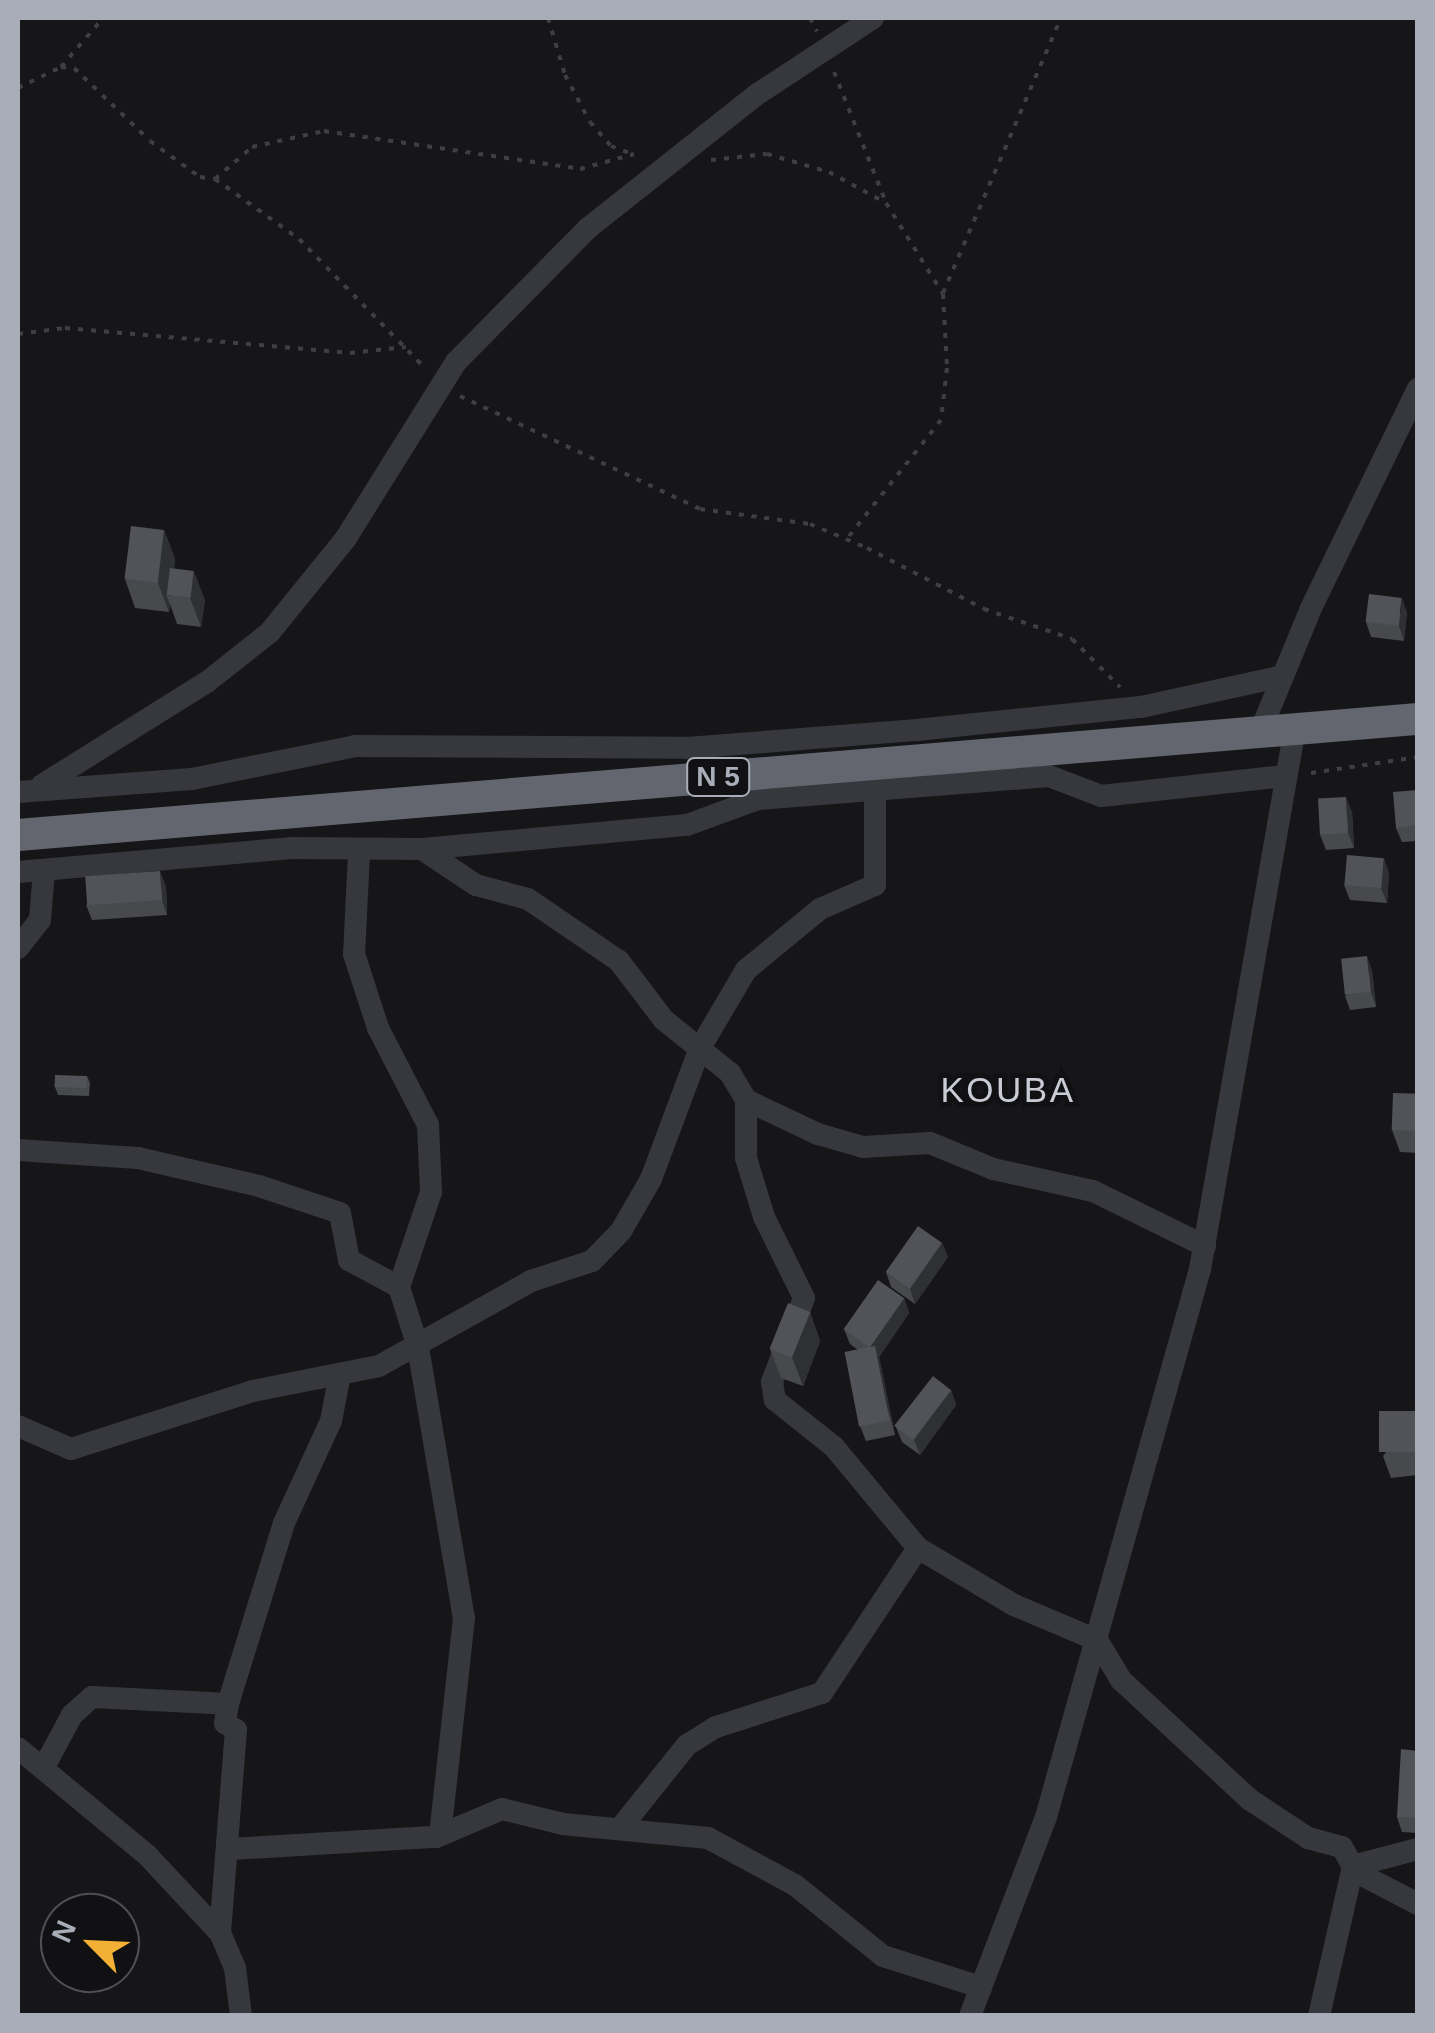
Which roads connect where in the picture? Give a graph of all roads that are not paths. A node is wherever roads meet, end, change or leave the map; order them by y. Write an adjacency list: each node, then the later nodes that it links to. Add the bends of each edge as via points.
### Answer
1 (872, 18): 9 (street, via 586,228 441,386 313,587 270,632 193,692)
2 (1418, 389): 3 (street)
3 (1283, 676): 6 (street); 9 (street, via 1141,707 687,748 354,746 192,778)
4 (1418, 718): 5 (highway, N 5)
5 (1296, 728): 6 (highway, N 5); 7 (street)
6 (1260, 732): 8 (highway, N 5)
7 (1286, 776): 8 (street, via 1101,796 1048,776); 19 (street)
8 (875, 777): 10 (highway, N 5); 11 (street, via 758,798 687,824); 16 (street, via 875,885 820,909 746,970)
9 (23, 791)
10 (18, 834)
11 (422, 849): 12 (street); 16 (street, via 476,885 528,900 619,960 664,1020)
12 (360, 853): 13 (street, via 291,848); 20 (street, via 354,954 378,1028 428,1125 430,1192)
13 (44, 870): 14 (street); 15 (street, via 40,920)
14 (18, 872)
15 (18, 948)
16 (700, 1048): 17 (street, via 730,1073); 21 (street, via 651,1179 592,1262 530,1281)
17 (746, 1100): 19 (street, via 863,1147 930,1143 994,1169 1093,1191); 24 (street, via 746,1158 764,1218 804,1298 772,1382 775,1400 834,1447)
18 (18, 1150): 20 (street, via 138,1158 340,1213 349,1260)
19 (1205, 1246): 25 (street)
20 (399, 1287): 21 (street)
21 (418, 1347): 22 (street, via 379,1366); 30 (street, via 464,1618)
22 (340, 1374): 23 (street, via 253,1391 71,1450); 26 (street, via 331,1420 284,1523)
23 (18, 1426)
24 (918, 1548): 25 (street, via 1014,1605); 29 (street, via 822,1693 716,1726 687,1745)
25 (1097, 1640): 33 (street, via 1121,1680 1250,1799 1308,1838 1342,1847); 36 (street, via 1046,1817)
26 (228, 1704): 28 (street, via 92,1698 72,1714); 31 (street, via 226,1723 236,1730)
27 (18, 1748): 28 (street)
28 (44, 1767): 35 (street, via 147,1855)
29 (622, 1826): 30 (street, via 563,1824 502,1808); 36 (street, via 708,1838 795,1885 883,1956)
30 (440, 1836): 31 (street)
31 (231, 1849): 35 (street)
32 (1418, 1849): 33 (street)
33 (1353, 1866): 34 (street); 39 (street)
34 (1418, 1904)
35 (220, 1933): 37 (street, via 235,1968)
36 (981, 1987): 38 (street)
37 (240, 2016)
38 (970, 2016)
39 (1319, 2016)

